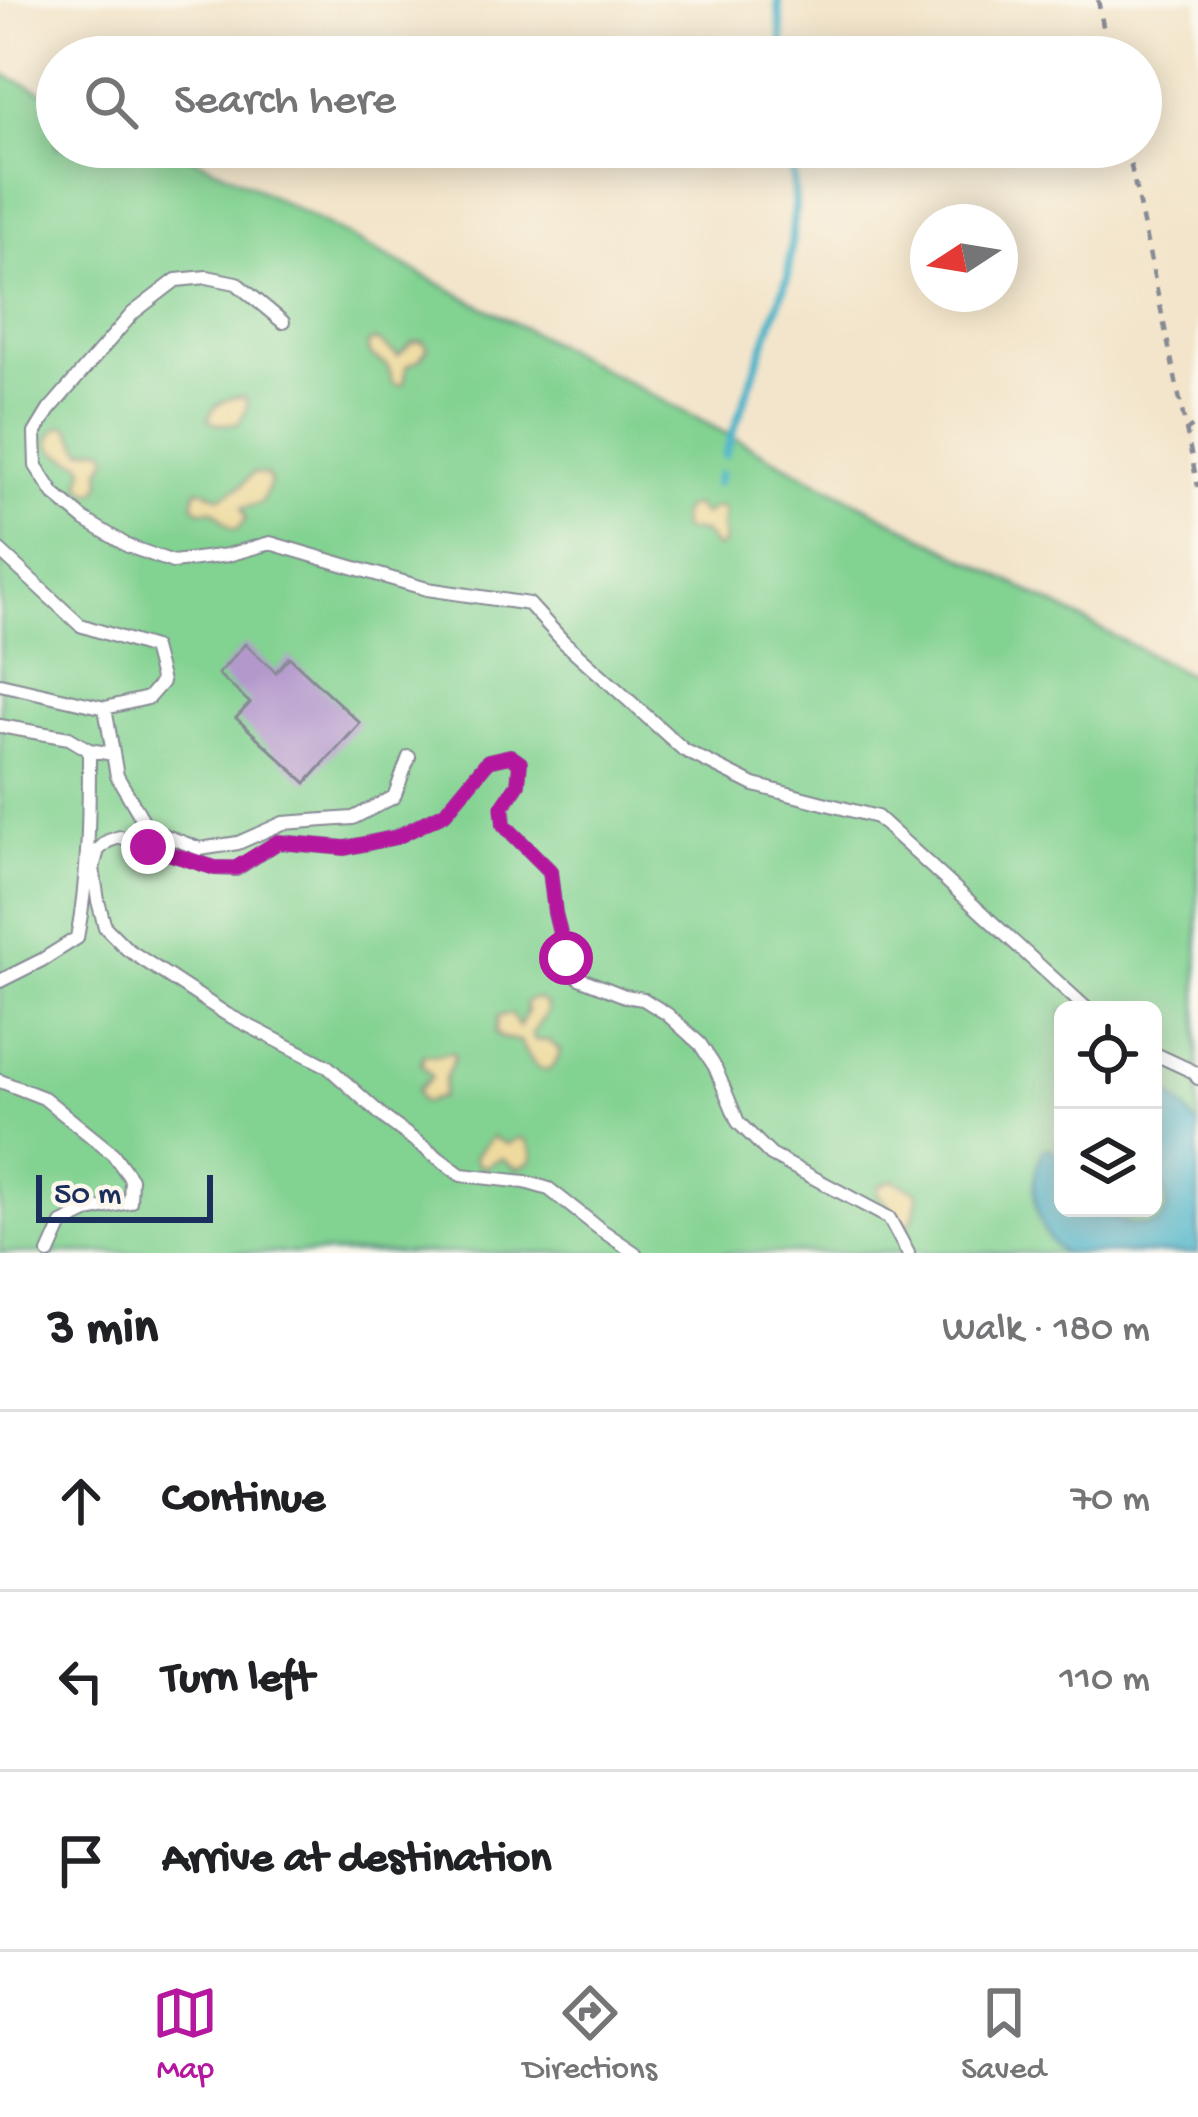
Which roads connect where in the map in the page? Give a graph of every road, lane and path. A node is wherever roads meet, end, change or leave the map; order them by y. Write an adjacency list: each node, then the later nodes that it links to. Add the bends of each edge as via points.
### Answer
1 (1098, 0): 2 (path)
2 (1105, 36)
3 (1131, 168): 6 (path)
4 (283, 322): 16 (lane, via 236,283 176,280 133,313 35,433 36,466 54,494 128,545 173,562 270,543 427,589 529,604 684,750 754,785 877,817)
5 (1198, 422): 6 (path)
6 (1185, 432): 7 (path)
7 (1198, 487)
8 (0, 551): 10 (lane, via 80,625 153,648 162,682 148,698)
9 (0, 684): 10 (lane)
10 (105, 708): 13 (lane)
11 (0, 726): 12 (lane, via 69,738)
12 (89, 750): 13 (lane); 15 (lane, via 77,938)
13 (113, 754): 14 (lane, via 148,829 200,849 283,824 353,818 394,796)
14 (409, 757)
15 (0, 981)
16 (1078, 1001)
17 (1162, 1057): 18 (lane)
18 (1198, 1078)
19 (0, 1081): 20 (lane, via 71,1118 131,1179 130,1202 62,1224)
20 (49, 1253)
21 (635, 1253): 22 (lane, via 549,1189 461,1175 327,1066 226,1014 127,949 105,927 93,868 98,850 120,837 236,868 278,842 345,848 397,837 445,813 488,761 510,756 520,763 518,784 502,807 504,825 550,871 566,958 579,978 667,1014 700,1044 738,1122 771,1155 889,1218)
22 (908, 1253)

